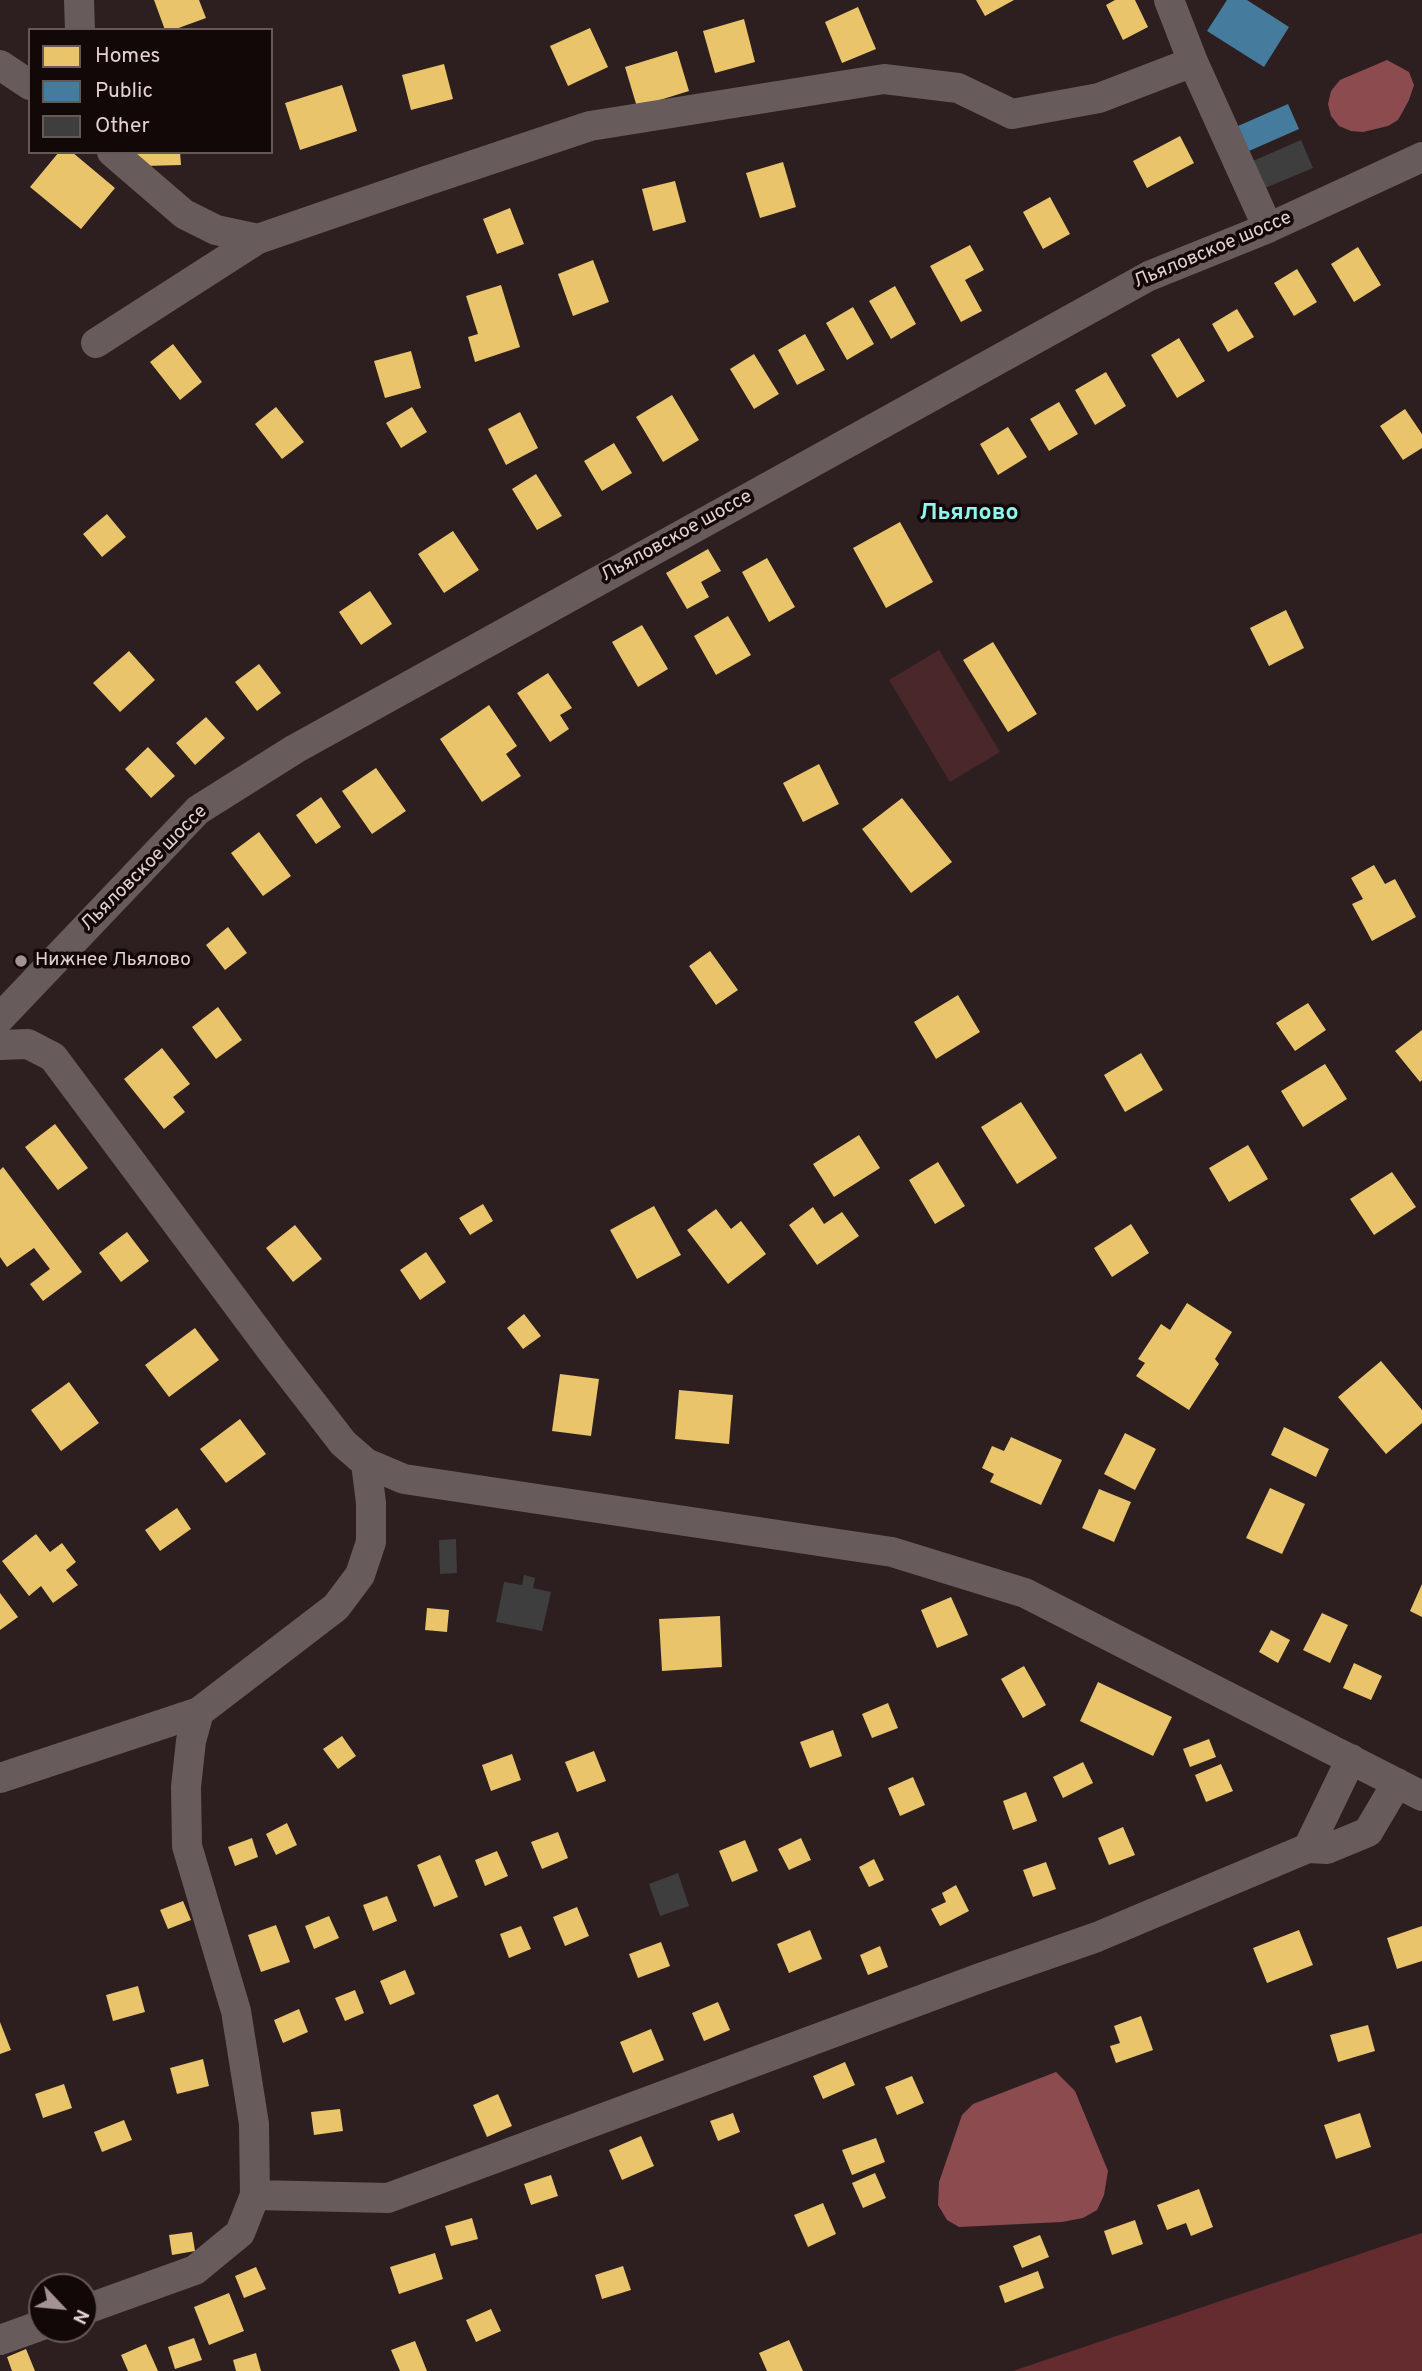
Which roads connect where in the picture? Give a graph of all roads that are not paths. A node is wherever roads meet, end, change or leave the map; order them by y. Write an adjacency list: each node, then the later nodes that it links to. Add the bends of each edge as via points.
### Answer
1 (79, 0): 3 (street)
2 (1169, 0): 4 (street)
3 (80, 28)
4 (1193, 62): 9 (street); 10 (street, via 1099,98 1012,114 958,88 884,79 590,126)
5 (0, 65): 6 (street)
6 (28, 84)
7 (114, 154): 10 (street, via 184,214 216,230)
8 (1422, 157): 9 (street, Льяловское шоссе)
9 (1268, 228): 12 (street, Льяловское шоссе, via 1149,276 295,749 198,810)
10 (258, 239): 11 (street)
11 (96, 343)
12 (0, 1018)
13 (0, 1045): 14 (street, via 29,1044 53,1057 292,1377 343,1443)
14 (366, 1463): 15 (street, via 371,1542 360,1575 336,1608); 16 (street, via 404,1479 892,1552 1025,1593)
15 (199, 1712): 17 (street); 20 (street, via 186,1787 187,1846 236,2011 254,2124)
16 (1351, 1759): 18 (street); 19 (street)
17 (0, 1778)
18 (1410, 1789): 19 (street, via 1368,1832 1327,1849)
19 (1308, 1848): 20 (street, via 1097,1937 388,2198)
20 (255, 2195): 21 (street, via 240,2233 195,2270)
21 (98, 2305)
22 (28, 2330): 23 (street)
23 (0, 2340)

